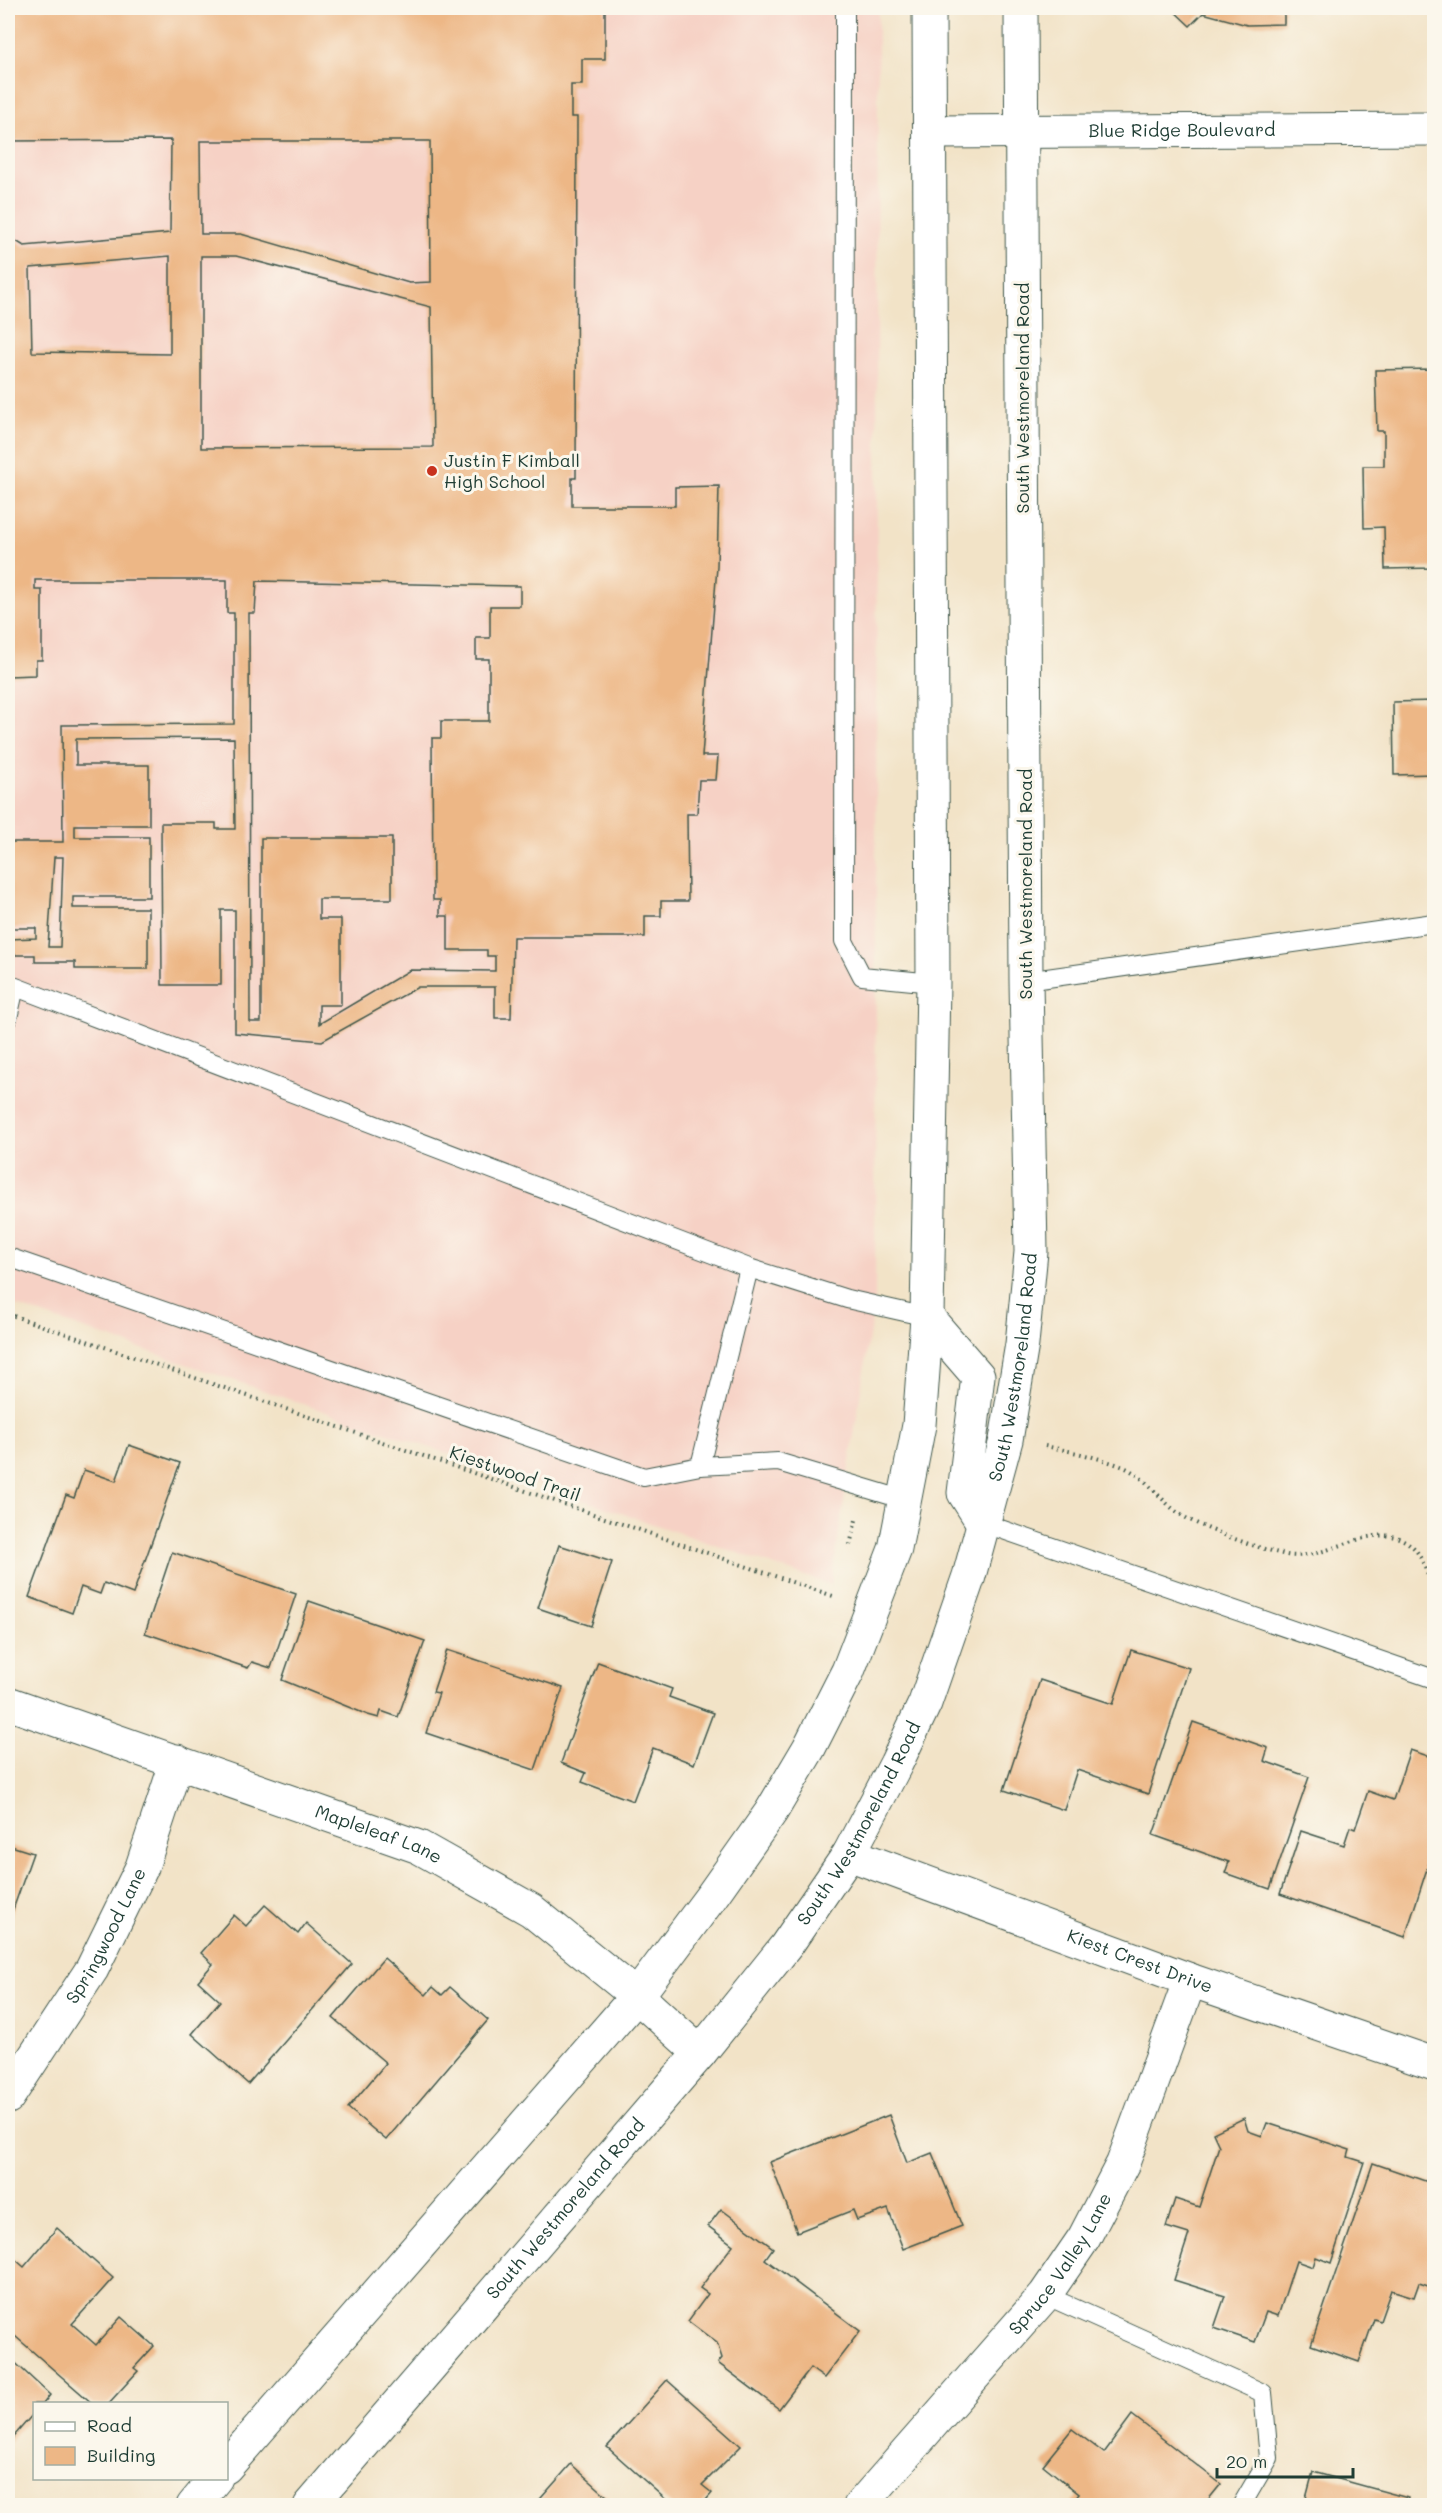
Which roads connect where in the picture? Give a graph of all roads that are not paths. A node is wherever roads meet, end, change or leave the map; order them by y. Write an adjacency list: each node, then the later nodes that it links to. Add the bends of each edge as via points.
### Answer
1 (845, 8): 9 (lane, via 844,941 862,976)
2 (929, 8): 5 (main road)
3 (1022, 8): 6 (main road, South Westmoreland Road)
4 (1434, 129): 6 (main road, Blue Ridge Boulevard)
5 (932, 132): 6 (main road, Blue Ridge Boulevard); 9 (main road)
6 (1022, 132): 8 (main road, South Westmoreland Road)
7 (1434, 923): 8 (lane)
8 (1026, 981): 17 (main road, South Westmoreland Road, via 1030,1252 1020,1355 1006,1440)
9 (933, 983): 14 (main road)
10 (11, 986): 11 (lane); 13 (lane)
11 (8, 1018)
12 (8, 1257): 15 (lane, via 644,1477)
13 (749, 1268): 14 (lane, via 847,1299); 15 (lane)
14 (927, 1317): 16 (main road, via 920,1425); 17 (main road, via 978,1376 964,1493)
15 (700, 1466): 16 (lane, via 778,1462)
16 (905, 1500): 23 (main road, via 895,1549 848,1671 809,1749 771,1812)
17 (983, 1523): 18 (lane); 21 (main road, South Westmoreland Road, via 925,1703)
18 (1434, 1678)
19 (8, 1703): 20 (main road, Mapleleaf Lane)
20 (177, 1761): 23 (main road, Mapleleaf Lane, via 419,1847 531,1910); 26 (main road, Springwood Lane, via 142,1867 97,1959)
21 (849, 1854): 22 (main road, Kiest Crest Drive); 24 (main road, South Westmoreland Road, via 786,1946)
22 (1190, 1980): 25 (main road, Kiest Crest Drive); 27 (main road, Spruce Valley Lane, via 1123,2163 1084,2238)
23 (637, 1996): 24 (main road, Mapleleaf Lane); 28 (main road)
24 (700, 2053): 31 (main road, South Westmoreland Road)
25 (1434, 2064)
26 (10, 2090)
27 (1045, 2295): 32 (main road, Spruce Valley Lane); 33 (lane, via 1263,2393 1269,2458)
28 (228, 2465)
29 (214, 2480): 30 (main road)
30 (193, 2505)
31 (310, 2505)
32 (860, 2505)
33 (1241, 2505)

